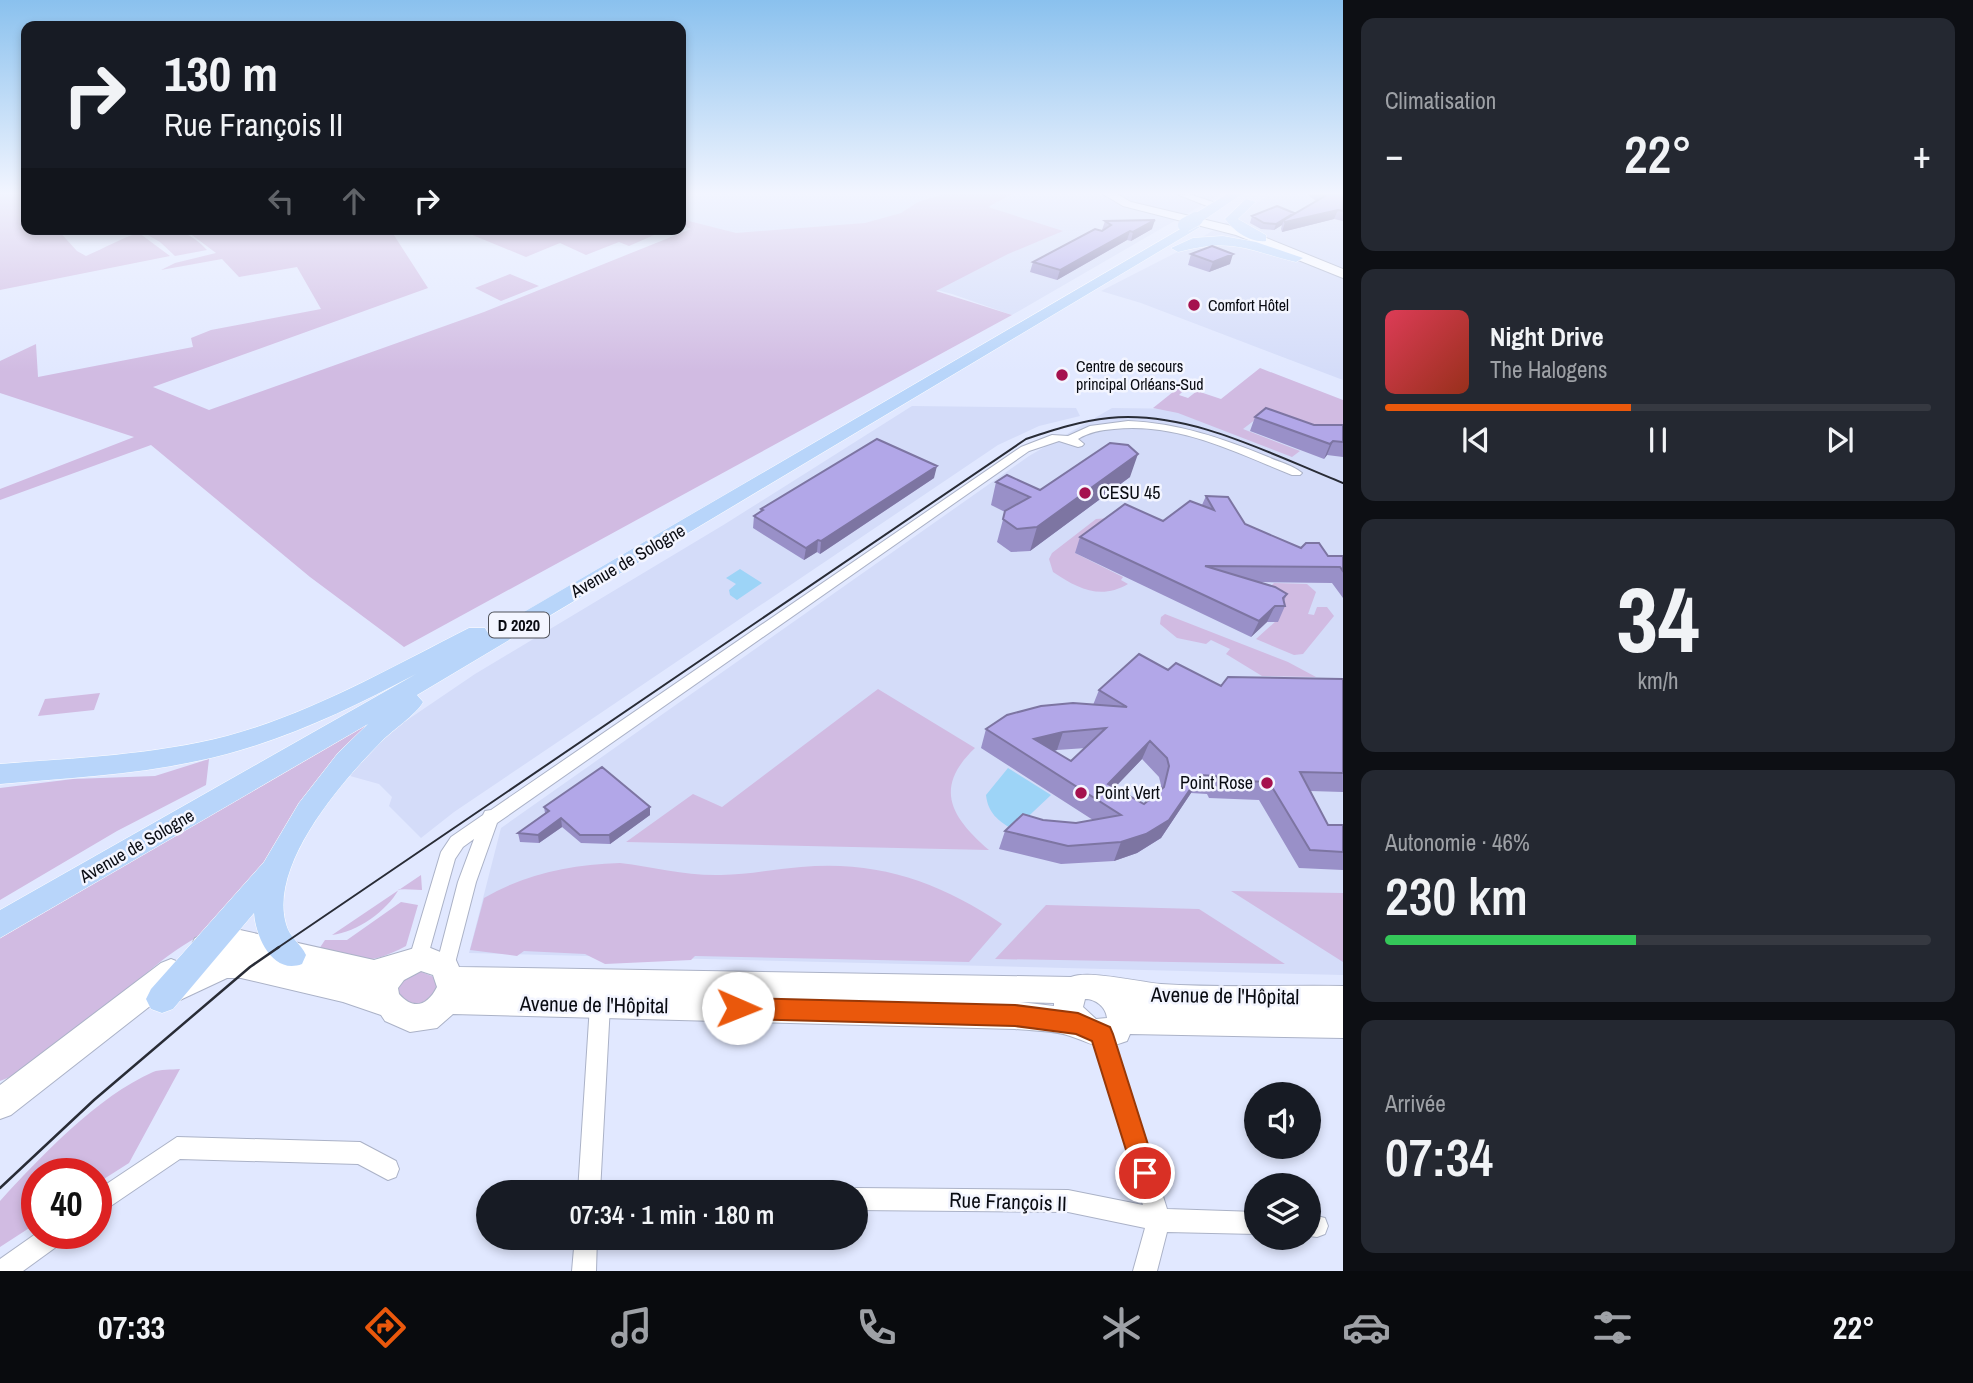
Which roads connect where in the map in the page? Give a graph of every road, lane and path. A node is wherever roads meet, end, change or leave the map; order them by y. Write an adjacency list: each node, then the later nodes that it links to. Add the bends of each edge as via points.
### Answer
1 (1141, 253): 12 (main road, D 2020, via 973,345)
2 (1146, 253): 9 (main road, D 2020)
3 (1164, 253): 9 (main road)
4 (1285, 253): 7 (main road)
5 (1286, 253): 7 (street)
6 (1289, 253): 7 (main road)
7 (1294, 256): 8 (street)
8 (1343, 274)
9 (1035, 319): 10 (main road, Avenue de Sologne / D 2020)
10 (826, 444): 15 (main road, via 768,488 459,669 395,713 347,760 309,810); 19 (main road, Avenue de Sologne / D 2020)
11 (1296, 472): 14 (street, via 1171,426 1144,422 1090,429 1075,441 1053,438 1025,449 586,755)
12 (514, 614): 13 (main road, via 341,703 227,745 163,760); 18 (main road, D 2020)
13 (0, 774)
14 (491, 816): 16 (street, via 457,842); 17 (street)
15 (274, 870): 20 (main road); 21 (main road, via 266,903 275,941)
16 (442, 874): 17 (street); 22 (street)
17 (467, 882): 23 (street)
18 (0, 907)
19 (0, 925)
20 (212, 944): 21 (street, via 247,942); 26 (main road); 32 (street, via 182,961 151,990)
21 (291, 955): 22 (street, via 374,973)
22 (407, 964): 23 (street, via 428,959); 28 (street, via 385,985)
23 (447, 983): 24 (street, Avenue de l'Hôpital); 28 (street, via 439,1009 419,1018 399,1016); 29 (street, Avenue de l'Hôpital)
24 (1074, 990): 25 (street, Avenue de l'Hôpital, via 1092,986); 31 (street, via 1068,1009)
25 (1106, 992): 27 (street, Avenue de l'Hôpital); 31 (street, via 1119,1005)
26 (162, 999): 28 (street, via 197,976 233,965 297,977); 33 (street)
27 (1343, 999)
28 (386, 1004)
29 (600, 1005): 31 (street, Avenue de l'Hôpital, via 1015,1015); 35 (street)
30 (1343, 1024): 31 (street, Avenue de l'Hôpital)
31 (1101, 1026): 38 (street)
32 (0, 1104)
33 (0, 1118)
34 (388, 1168): 36 (street, via 360,1153 177,1148)
35 (590, 1180)
36 (112, 1194)
37 (868, 1199): 38 (street, Rue François II, via 1068,1201)
38 (1159, 1220): 39 (street, Rue François II); 44 (street)
39 (1244, 1223)
40 (34, 1249): 42 (street)
41 (585, 1250): 43 (street)
42 (3, 1271)
43 (584, 1271)
44 (1145, 1271)

